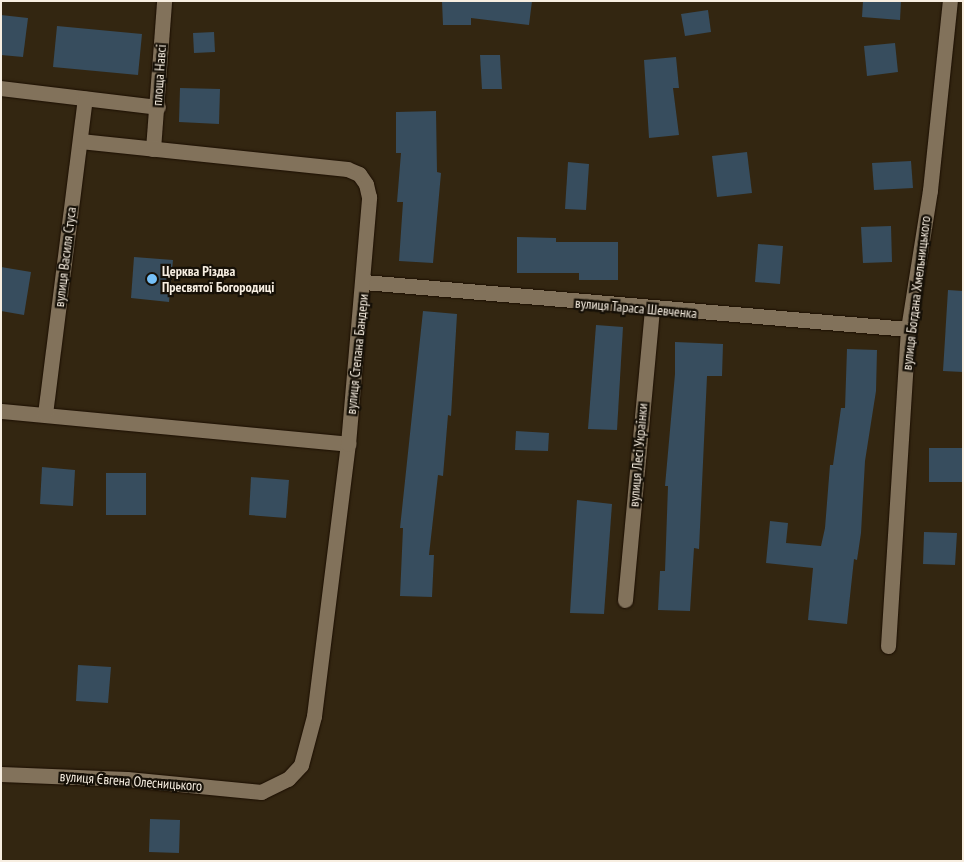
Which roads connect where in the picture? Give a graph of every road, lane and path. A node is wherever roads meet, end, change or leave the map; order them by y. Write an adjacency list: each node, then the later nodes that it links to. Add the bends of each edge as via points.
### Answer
1 (164, 1): 5 (street, площа Навсі)
2 (950, 1): 10 (street, вулиця Богдана Хмельницького, via 930,190)
3 (1, 88): 4 (street)
4 (85, 99): 5 (street); 6 (street, вулиця Василя Стуса)
5 (158, 108): 7 (street, площа Навсі)
6 (80, 141): 7 (street, вулиця Степана Бандери); 12 (street, вулиця Василя Стуса)
7 (153, 149): 8 (street, вулиця Степана Бандери, via 346,169 359,174 369,196)
8 (364, 282): 9 (street, вулиця Тараса Шевченка); 13 (street, вулиця Степана Бандери)
9 (652, 310): 10 (street, вулиця Тараса Шевченка); 14 (street, вулиця Лесі Українки)
10 (908, 330): 15 (street, вулиця Богдана Хмельницького)
11 (1, 411): 12 (street)
12 (44, 414): 13 (street)
13 (348, 444): 17 (street, вулиця Степана Бандери, via 307,749 301,765 288,779)
14 (625, 600)
15 (888, 646)
16 (1, 774): 17 (street, вулиця Євгена Олесницького, via 127,779)
17 (261, 792)

